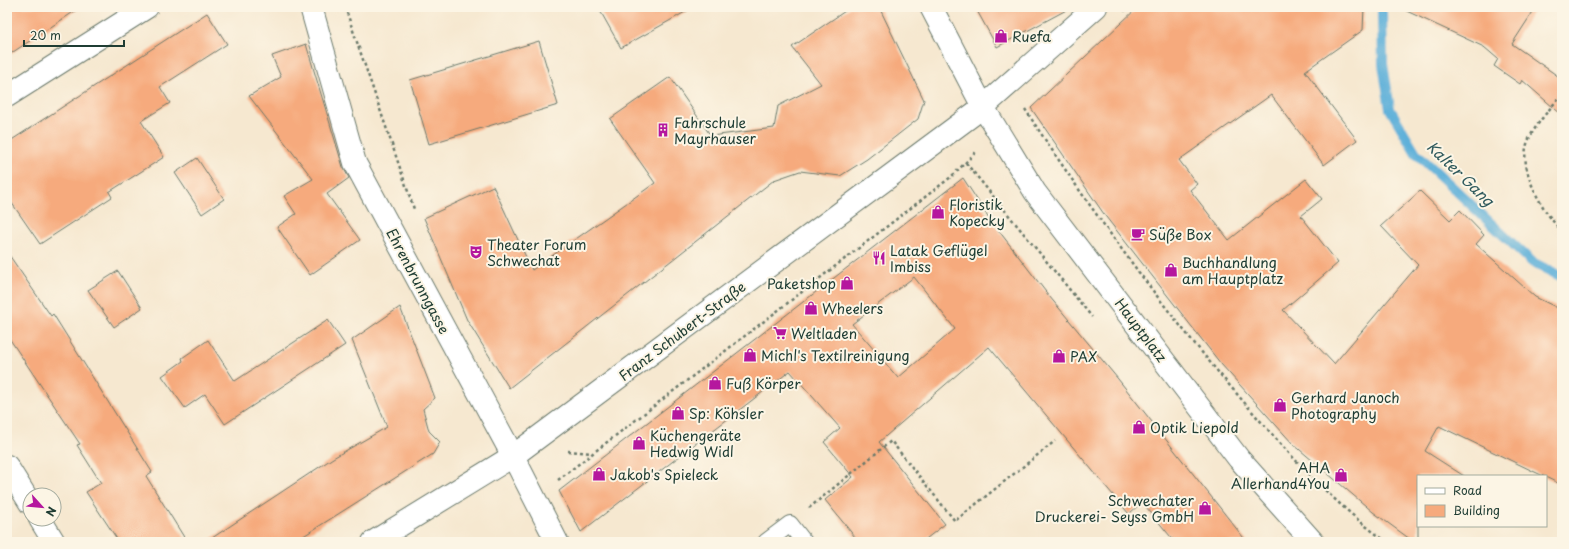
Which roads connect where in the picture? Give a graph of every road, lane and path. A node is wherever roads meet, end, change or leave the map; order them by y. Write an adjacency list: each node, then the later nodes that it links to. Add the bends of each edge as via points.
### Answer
1 (147, 7): 8 (street)
2 (311, 7): 13 (street, Ehrenbrunngasse, via 355,163)
3 (931, 7): 9 (street, Hauptplatz)
4 (1096, 7): 9 (street, Franz Schubert-Straße)
5 (1129, 7): 6 (path)
6 (1123, 12)
7 (1562, 94): 11 (path, via 1536,128 1526,147 1526,162 1534,188 1551,220)
8 (7, 96)
9 (983, 107): 10 (street, Hauptplatz); 13 (street, Franz Schubert-Straße)
10 (996, 130): 15 (path, via 951,177); 25 (street, Hauptplatz, via 1035,192 1239,459); 26 (path, via 1022,105 1108,232 1192,342 1322,489 1361,524)
11 (1562, 231)
12 (1055, 441): 17 (path, via 955,521 891,441)
13 (513, 456): 21 (street, Franz Schubert-Straße); 22 (street, Ehrenbrunngasse)
14 (7, 466): 16 (street)
15 (554, 484)
16 (22, 490)
17 (790, 524): 23 (lane); 24 (lane)
18 (45, 527): 20 (street)
19 (1562, 537): 27 (path)
20 (54, 542)
21 (373, 542)
22 (557, 542)
23 (766, 542)
24 (804, 542)
25 (1314, 542)
26 (1387, 542)
27 (1559, 542)

